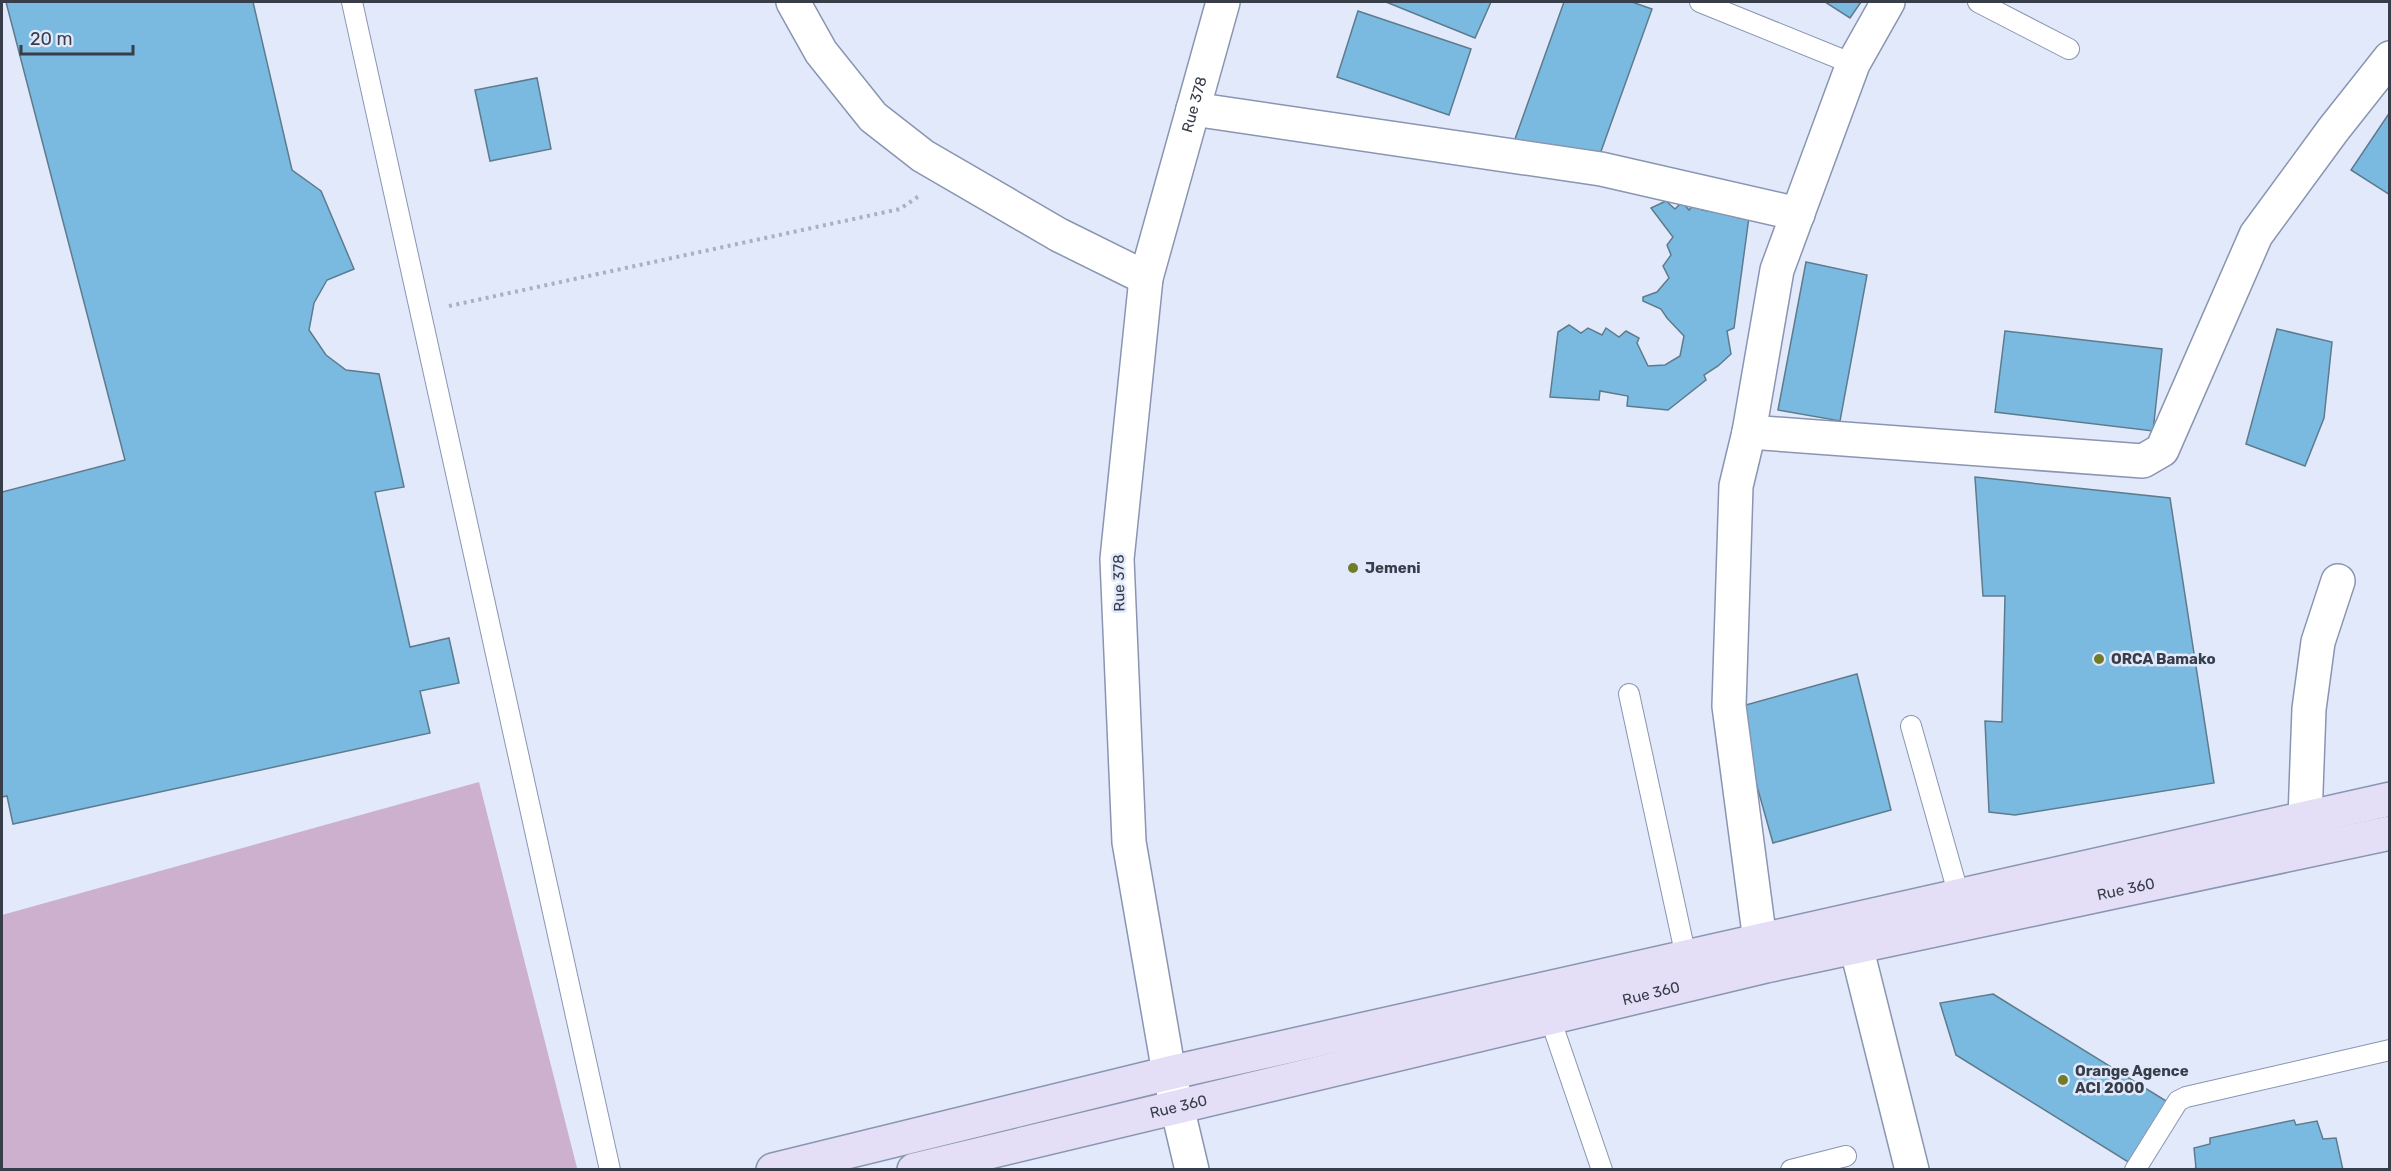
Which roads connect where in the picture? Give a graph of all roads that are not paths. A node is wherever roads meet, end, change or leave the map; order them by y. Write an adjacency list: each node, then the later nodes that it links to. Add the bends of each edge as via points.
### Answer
1 (352, 2): 29 (lane)
2 (793, 2): 12 (street, via 821,52 873,117 922,156 1059,235)
3 (1223, 2): 10 (street, Rue 378)
4 (1700, 2): 9 (lane)
5 (1888, 2): 9 (street)
6 (1978, 2): 7 (lane)
7 (2069, 49)
8 (2390, 58): 13 (street, via 2256,235 2162,450 2143,461)
9 (1853, 64): 11 (street)
10 (1193, 109): 11 (street, via 1601,169); 12 (street, Rue 378)
11 (1798, 214): 13 (street, via 1777,270)
12 (1146, 278): 26 (street, Rue 378, via 1118,559 1129,842)
13 (1749, 432): 21 (street, via 1736,486 1729,706)
14 (2338, 581): 18 (street, via 2318,642 2309,710)
15 (1629, 694): 23 (lane)
16 (1911, 726): 20 (lane)
17 (2390, 799): 18 (main road)
18 (2305, 818): 20 (main road)
19 (2390, 833): 22 (main road, Rue 360)
20 (1959, 896): 21 (main road)
21 (1760, 941): 23 (main road)
22 (1856, 946): 24 (main road, Rue 360); 35 (street)
23 (1686, 957): 26 (main road)
24 (1550, 1018): 27 (main road, Rue 360); 33 (lane)
25 (2390, 1050): 36 (lane, via 2186,1097 2178,1101)
26 (1169, 1073): 27 (street, Rue 378); 30 (main road)
27 (1178, 1107): 31 (main road, Rue 360); 32 (street, Rue 378)
28 (1846, 1156): 34 (lane)
29 (610, 1170)
30 (773, 1170)
31 (914, 1170)
32 (1192, 1170)
33 (1602, 1170)
34 (1791, 1170)
35 (1912, 1170)
36 (2135, 1170)

